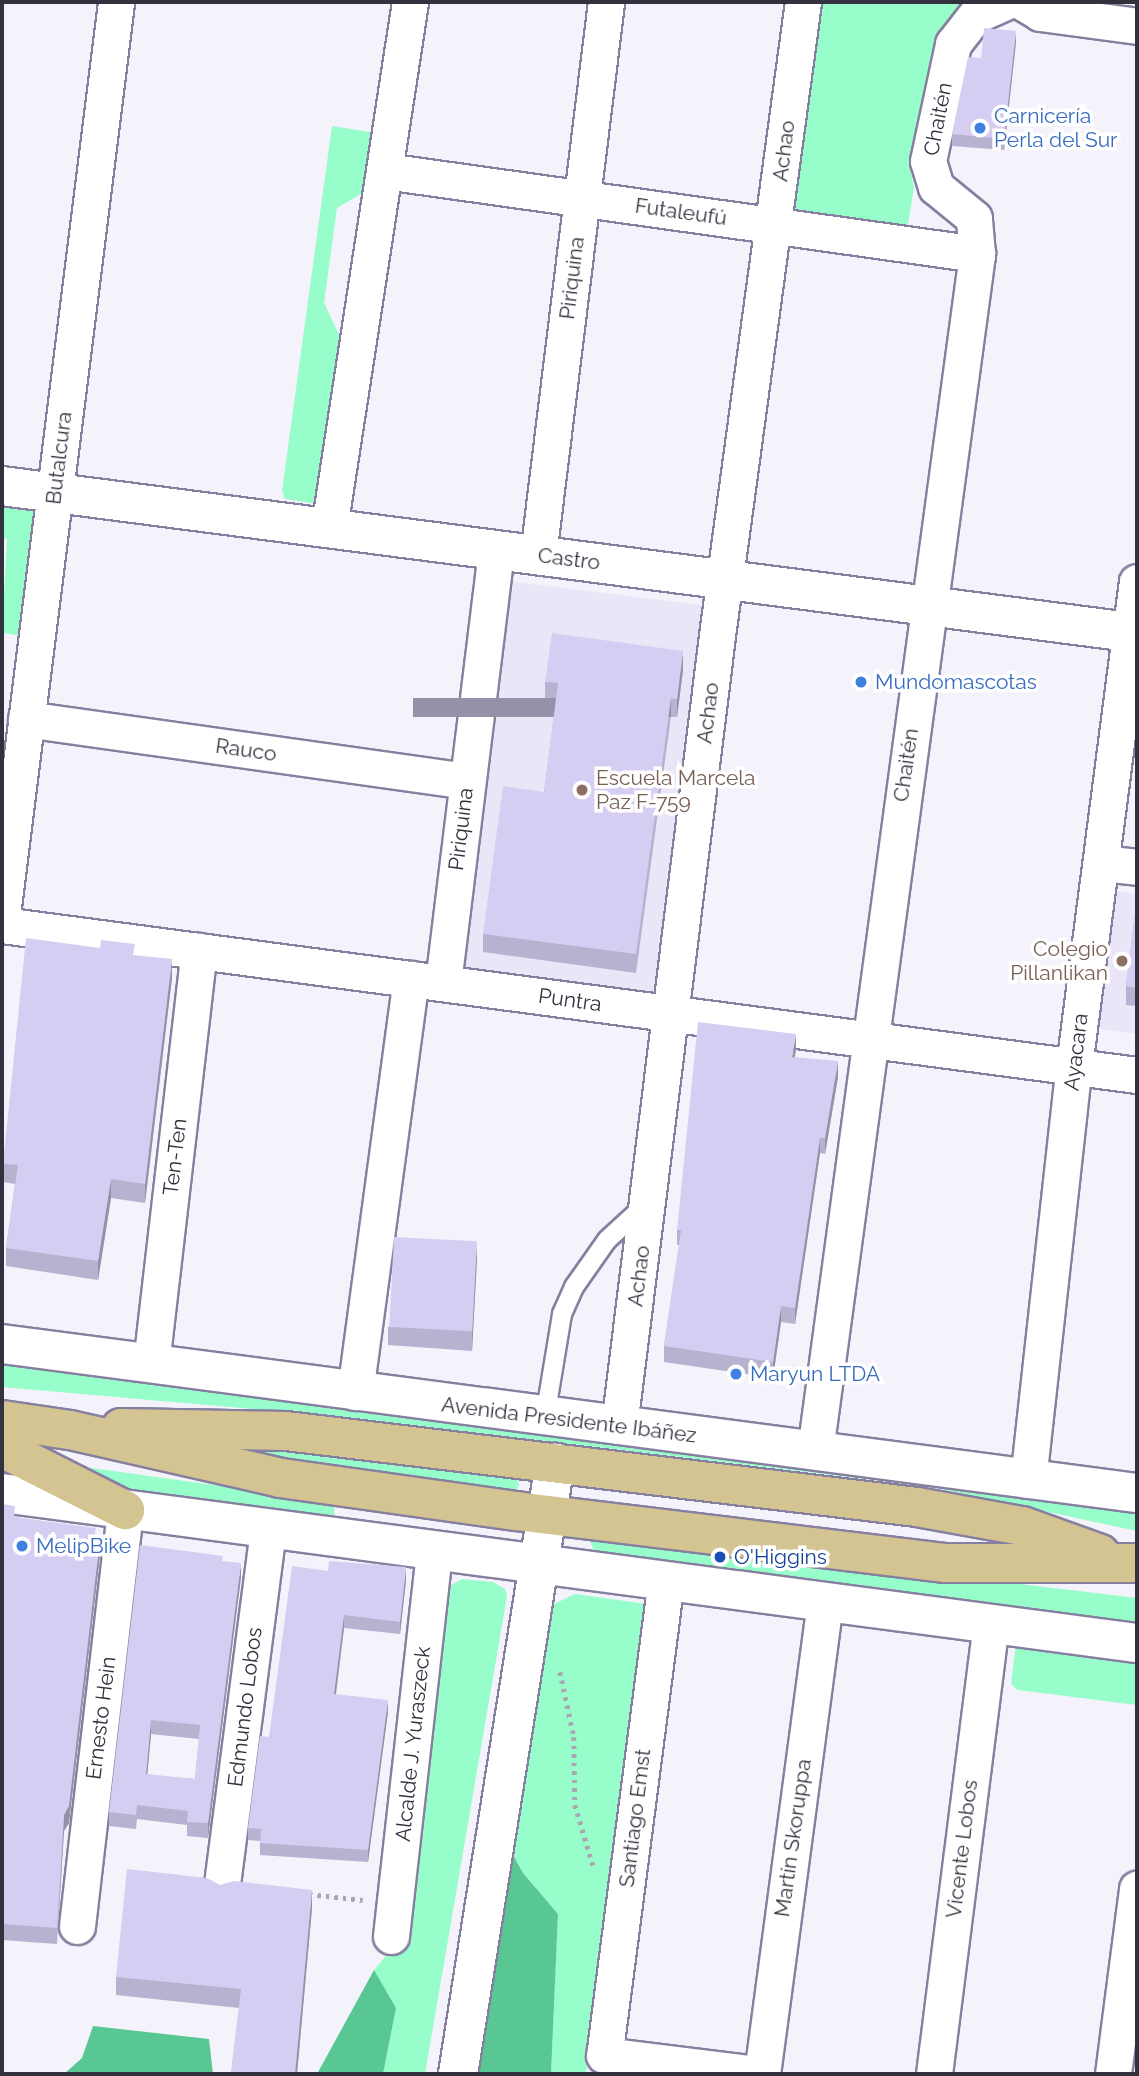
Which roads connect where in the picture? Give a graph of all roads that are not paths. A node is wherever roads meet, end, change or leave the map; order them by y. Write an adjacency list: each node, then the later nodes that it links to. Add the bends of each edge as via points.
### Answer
1 (116, 2): 13 (street, Butalcura)
2 (410, 2): 8 (street)
3 (606, 2): 9 (street, Piriquina)
4 (803, 2): 10 (street, Achao)
5 (1006, 2): 11 (street, Chaitén, via 976,15 953,44 928,161 936,187 974,218)
6 (1022, 2): 7 (street, via 1040,13)
7 (1137, 26)
8 (386, 171): 9 (street, Futaleufú); 14 (street)
9 (582, 198): 10 (street, Futaleufú); 16 (street, Piriquina)
10 (775, 226): 11 (street, Futaleufú); 17 (street, Achao)
11 (977, 254): 19 (street, Chaitén)
12 (2, 485): 13 (street, Castro)
13 (55, 492): 14 (street, Castro); 21 (street, Butalcura)
14 (329, 528): 15 (street, Castro)
15 (496, 550): 16 (street, Castro); 22 (street, Piriquina)
16 (538, 555): 17 (street, Castro)
17 (724, 579): 19 (street, Castro); 29 (street, Achao)
18 (1137, 582): 20 (street, Ayacara)
19 (927, 606): 20 (street, Castro); 30 (street, Chaitén)
20 (1134, 632): 23 (street, Ayacara)
21 (26, 719): 22 (street, Rauco); 25 (street, Butalcura)
22 (466, 781): 28 (street, Piriquina)
23 (1101, 863): 24 (street); 31 (street, Ayacara)
24 (1137, 867)
25 (2, 915)
26 (2, 925): 27 (street, Puntra)
27 (199, 951): 28 (street, Puntra); 35 (street, Ten-Ten)
28 (427, 981): 29 (street, Puntra); 36 (street, Piriquina)
29 (674, 1013): 30 (street, Puntra); 33 (street, Achao)
30 (869, 1039): 31 (street, Puntra); 42 (street, Chaitén)
31 (1074, 1066): 32 (street, Puntra); 44 (street, Ayacara)
32 (1137, 1075)
33 (649, 1203): 37 (lane, via 607,1240 574,1287 562,1314); 39 (street, Achao)
34 (2, 1344): 35 (street, Avenida Presidente Ibáñez)
35 (150, 1364): 36 (street, Avenida Presidente Ibáñez)
36 (355, 1392): 37 (street, Avenida Presidente Ibáñez)
37 (545, 1417): 39 (street, Avenida Presidente Ibáñez)
38 (2, 1420): 40 (main road, Avenida Presidente Ibáñez)
39 (619, 1426): 42 (street, Avenida Presidente Ibáñez)
40 (70, 1430): 43 (main road, Avenida Presidente Ibáñez, via 195,1426 286,1431); 48 (main road, Avenida Presidente Ibáñez, via 281,1478)
41 (2, 1448): 47 (main road)
42 (815, 1451): 44 (street, Avenida Presidente Ibáñez)
43 (555, 1463): 48 (street); 51 (main road, Avenida Presidente Ibáñez, via 990,1520 1022,1526)
44 (1028, 1480): 46 (street, Avenida Presidente Ibáñez)
45 (2, 1493): 47 (street)
46 (1137, 1493)
47 (125, 1510): 49 (street); 59 (street, Ernesto Hein)
48 (548, 1515): 51 (main road, Avenida Presidente Ibáñez, via 946,1563); 52 (street)
49 (268, 1529): 50 (street); 57 (street, Edmundo Lobos)
50 (434, 1551): 52 (street); 60 (street, Alcalde J. Yuraszeck)
51 (1128, 1562)
52 (540, 1565): 53 (street); 62 (street)
53 (666, 1580): 54 (street); 61 (street, Santiago Emst, via 604,2055)
54 (825, 1601): 55 (street); 63 (street, Martín Skoruppa)
55 (991, 1623): 56 (street); 64 (street, Vicente Lobos)
56 (1137, 1643)
57 (222, 1884)
58 (1137, 1889): 65 (street)
59 (77, 1926)
60 (391, 1936)
61 (641, 2067): 63 (street)
62 (457, 2074)
63 (760, 2074)
64 (934, 2074)
65 (1112, 2074)

